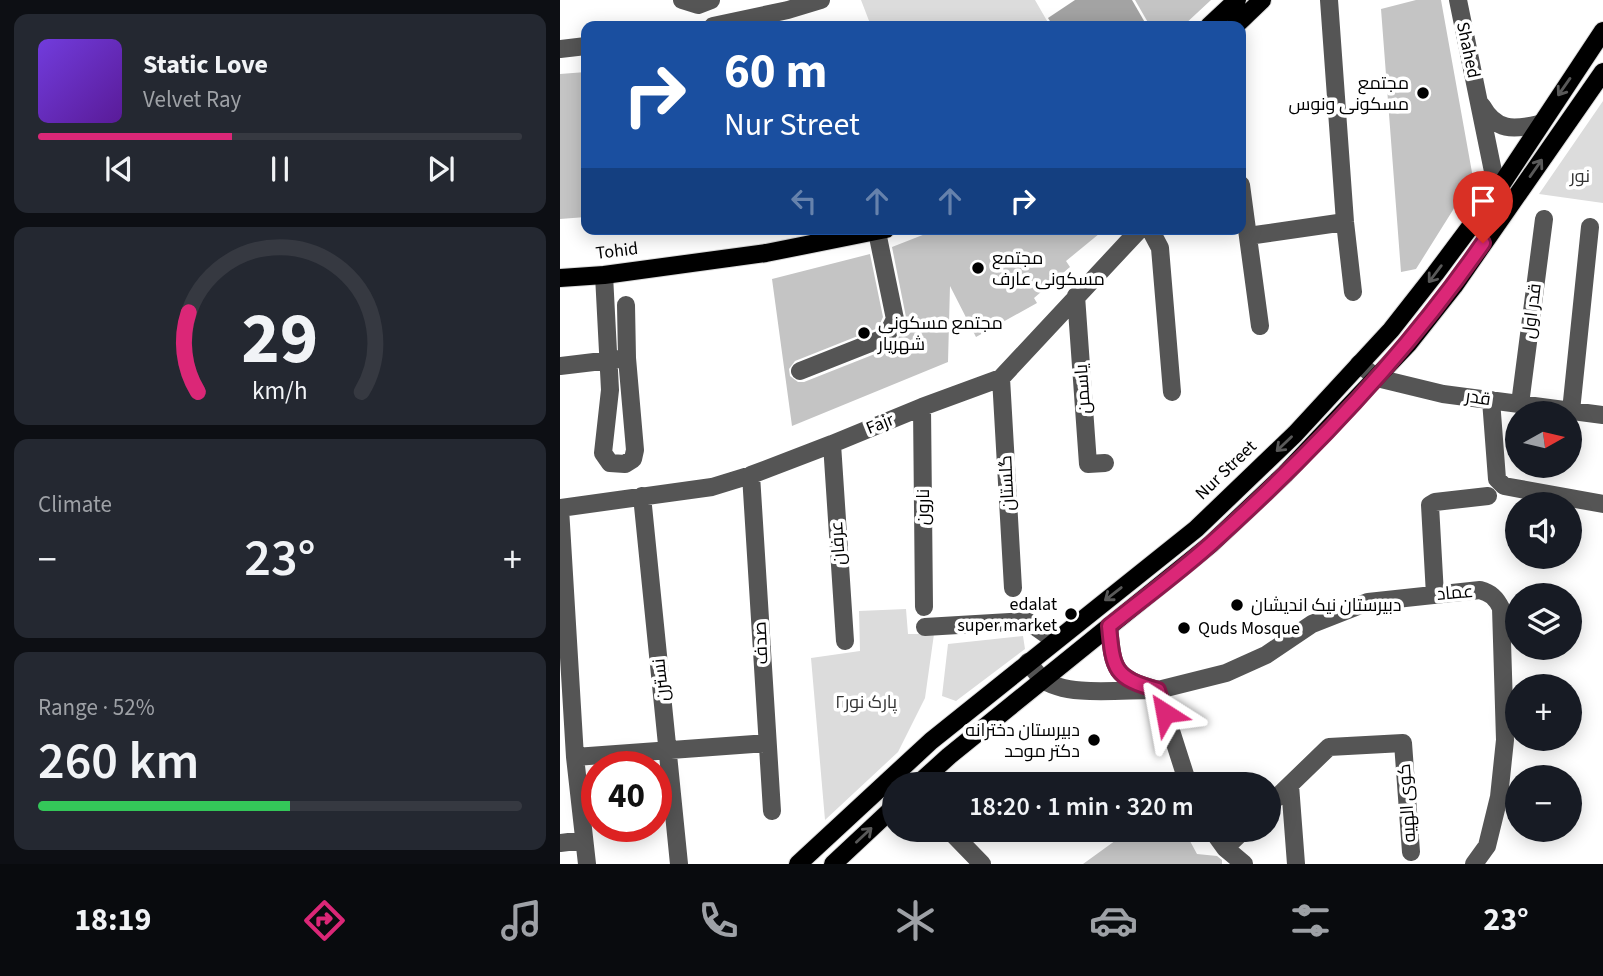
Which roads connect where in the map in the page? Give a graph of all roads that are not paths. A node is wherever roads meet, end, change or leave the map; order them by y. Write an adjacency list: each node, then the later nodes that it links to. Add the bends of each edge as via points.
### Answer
1 (821, 0): 6 (street)
2 (1237, 0): 7 (main road)
3 (1262, 0): 8 (main road)
4 (1329, 0): 18 (street)
5 (1458, 0): 13 (street, Shahed)
6 (736, 21)
7 (1214, 21)
8 (1240, 21)
9 (1603, 31): 14 (main road, Nur Street, one-way to 14)
10 (581, 47): 11 (street)
11 (560, 49)
12 (1603, 72): 37 (main road, one-way to 12, via 1454,286)
13 (1478, 100): 14 (street, via 1488,118 1501,126 1518,129); 15 (street, Shahed)
14 (1539, 124): 15 (main road, Nur Street)
15 (1497, 191): 33 (main road, Nur Street, one-way to 33, via 1391,330)
16 (1544, 219): 40 (street, قدر اول)
17 (1246, 221): 24 (street)
18 (1345, 222): 24 (street); 27 (street)
19 (1590, 227): 41 (street)
20 (860, 235): 25 (main road, Tohid)
21 (882, 235): 35 (street, via 895,319 886,337)
22 (1133, 235): 28 (street, Fajr)
23 (1153, 235): 38 (street, via 1160,248)
24 (1248, 236): 30 (street)
25 (604, 275): 26 (main road, Tohid); 32 (street)
26 (560, 278)
27 (1353, 292)
28 (1076, 296): 36 (street, Fajr); 47 (street, یاسمن, via 1088,464)
29 (626, 305): 31 (street)
30 (1260, 326)
31 (627, 358): 32 (street); 32 (street, via 635,450 633,459 625,464 610,463 604,453)
32 (608, 361): 34 (street)
33 (1359, 364): 37 (street, قدر); 58 (main road, Nur Street, one-way to 58, via 1295,434 1196,529)
34 (560, 366)
35 (800, 372)
36 (1001, 378): 43 (street, Fajr); 53 (street, گلستان)
37 (1377, 378): 39 (street, قدر); 56 (main road, via 1211,544)
38 (1172, 392)
39 (1490, 400): 42 (street, قدر); 51 (street, via 1500,483)
40 (1520, 401)
41 (1572, 401)
42 (1505, 402)
43 (922, 407): 46 (street, Fajr); 55 (street, نارون)
44 (1582, 412): 45 (street, قدر)
45 (1603, 415)
46 (832, 444): 48 (street, Fajr); 59 (street, عرفان)
47 (1105, 463)
48 (751, 475): 49 (street, Fajr, via 712,487); 63 (street, صدف)
49 (642, 496): 52 (street, Fajr); 64 (street, نسترن)
50 (1488, 496): 54 (street, via 1430,505)
51 (1603, 504)
52 (560, 508): 65 (street)
53 (1013, 588)
54 (1435, 595): 62 (street, عماد, via 1368,602 1312,624 1266,655 1226,673); 88 (street, عماد, via 1480,590 1494,596 1501,608 1506,740 1487,846)
55 (924, 607)
56 (1109, 626): 61 (main road); 62 (street, via 1112,657 1122,677)
57 (925, 627): 58 (street, via 1027,621)
58 (1054, 640): 60 (main road, Nur Street)
59 (845, 641)
60 (1028, 662): 61 (street); 83 (main road, Nur Street, via 931,741)
61 (1043, 680): 62 (street, عماد, via 1086,692); 66 (main road)
62 (1158, 690): 67 (street)
63 (767, 743): 64 (street); 70 (street, صدف)
64 (669, 750): 65 (street); 82 (street, نسترن)
65 (575, 757): 71 (street)
66 (931, 772)
67 (1184, 772)
68 (1290, 785): 69 (street, کوی الهیه); 80 (street, کوی الهیه, via 1329,747 1403,743); 87 (street)
69 (1281, 794)
70 (772, 811)
71 (581, 812)
72 (882, 818): 84 (main road, one-way to 72)
73 (581, 840): 78 (street)
74 (584, 842): 81 (street)
75 (960, 842): 85 (street)
76 (1221, 842): 79 (street)
77 (1231, 842): 79 (street)
78 (560, 843)
79 (1225, 848): 86 (street)
80 (1411, 852)
81 (587, 864)
82 (679, 864)
83 (798, 864)
84 (833, 864)
85 (982, 864)
86 (1244, 864)
87 (1296, 864)
88 (1474, 864)

